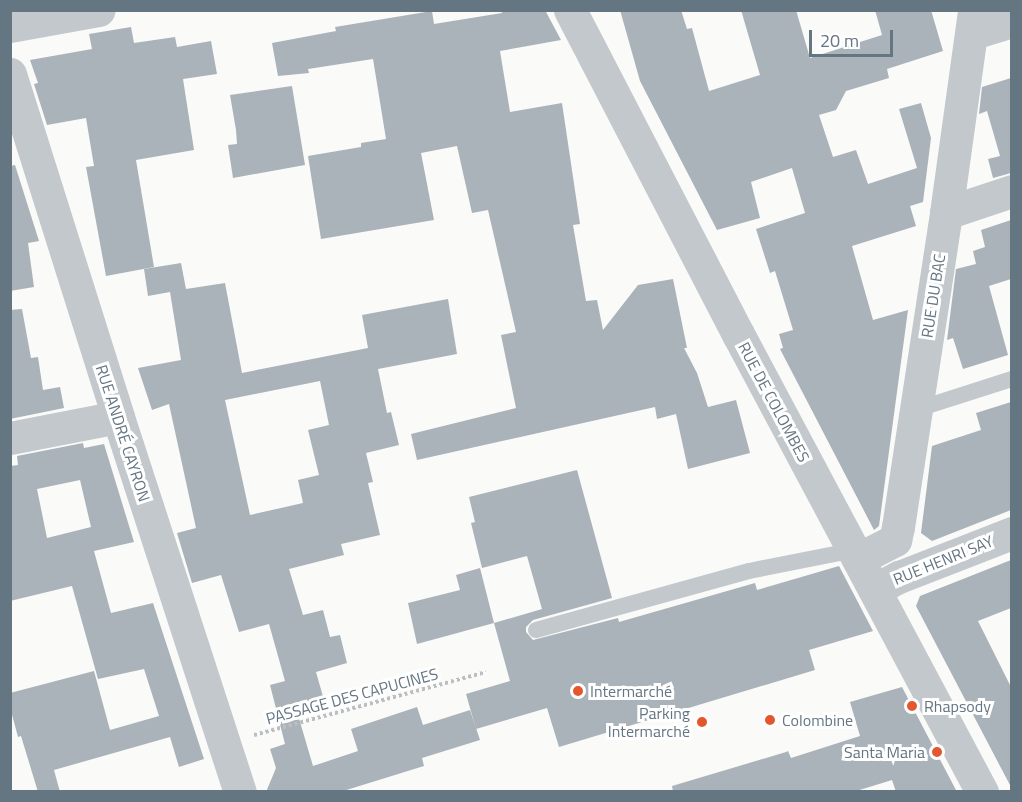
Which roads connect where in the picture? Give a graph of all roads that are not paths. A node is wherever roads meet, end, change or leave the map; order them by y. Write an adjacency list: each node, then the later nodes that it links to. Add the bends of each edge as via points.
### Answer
1 (99, 10): 5 (street)
2 (570, 10): 15 (street, RUE DE COLOMBES)
3 (1011, 21): 4 (street)
4 (973, 22): 8 (street, RUE DU BAC)
5 (10, 26)
6 (10, 74): 11 (street, RUE ANDRÉ CAYRON)
7 (1011, 191): 8 (street)
8 (946, 213): 10 (street, RUE DU BAC)
9 (1011, 379): 10 (lane)
10 (915, 410): 14 (street, RUE DU BAC)
11 (118, 417): 12 (street); 19 (street, RUE ANDRÉ CAYRON)
12 (10, 438)
13 (1011, 532): 16 (street, RUE HENRI SAY)
14 (895, 540): 15 (street); 16 (street, via 905,559)
15 (857, 554): 17 (street, RUE DE COLOMBES); 18 (lane, via 749,571)
16 (923, 567): 17 (street, RUE HENRI SAY)
17 (876, 589): 20 (street, RUE DE COLOMBES)
18 (536, 630)
19 (240, 792)
20 (982, 792)

